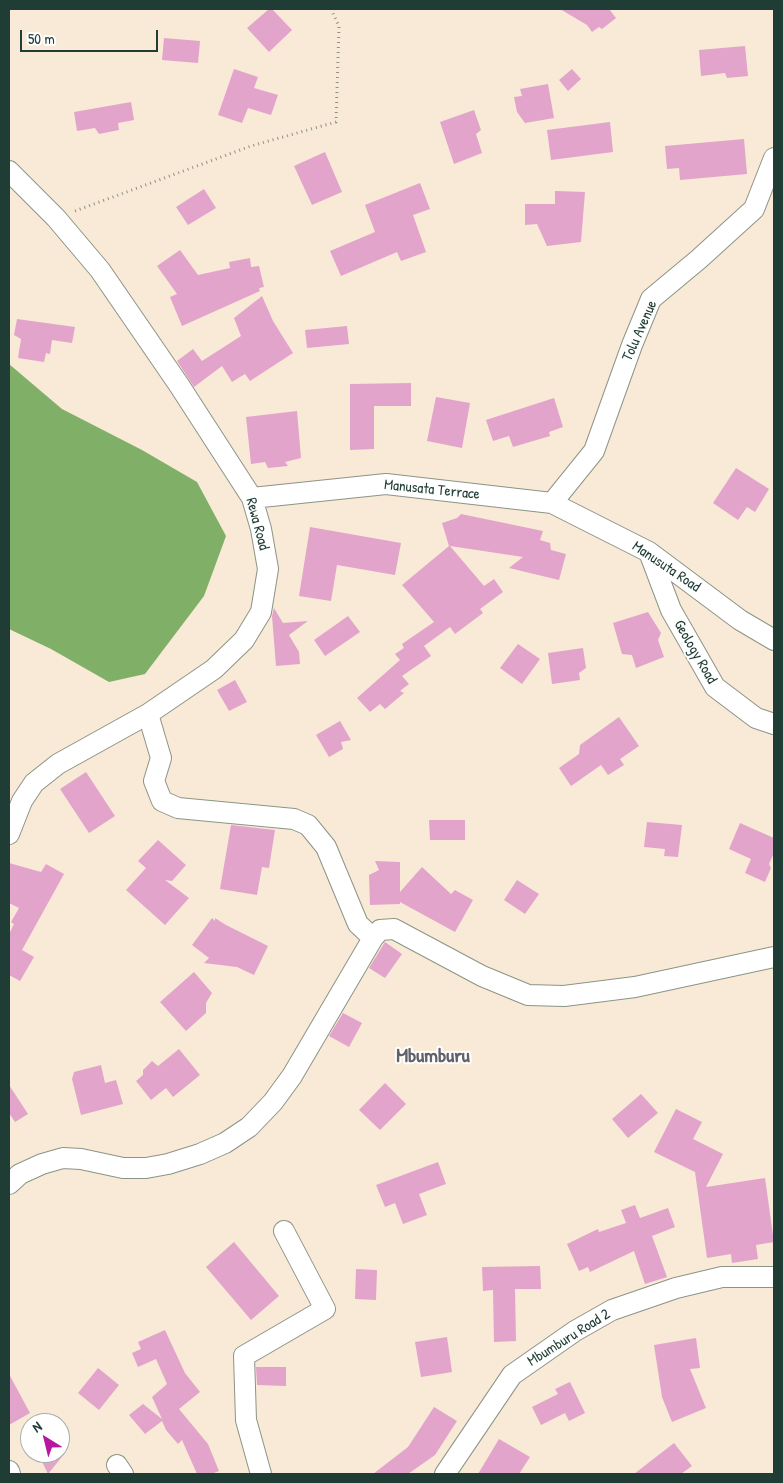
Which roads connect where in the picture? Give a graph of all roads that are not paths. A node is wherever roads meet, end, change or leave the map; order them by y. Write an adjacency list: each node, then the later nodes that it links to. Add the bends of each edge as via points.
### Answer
1 (774, 158): 4 (street, Tolu Avenue, via 754,209 651,299 594,451)
2 (9, 171): 3 (street, Rewa Road, via 56,218 100,270)
3 (252, 498): 4 (street, Manusata Terrace, via 386,484); 7 (street, Rewa Road, via 268,569 261,612 244,640 214,669)
4 (552, 503): 5 (street, Manusuta Road)
5 (649, 552): 6 (street, Manusuta Road, via 740,620); 8 (street, Geology Road, via 671,610 715,687 756,718)
6 (774, 640)
7 (148, 714): 9 (street, Rewa Road, via 58,764 34,783 22,801); 10 (street, via 161,758 154,781 162,801 178,808 294,820 308,825 326,847 358,924)
8 (774, 724)
9 (9, 834)
10 (373, 938): 11 (street, via 380,930 394,929 482,976 528,995 564,996 635,987); 12 (street, via 292,1076 274,1102 249,1127 225,1143 168,1164 123,1168 63,1158 20,1174)
11 (774, 957)
12 (9, 1184)
13 (284, 1231): 17 (street, via 325,1309 244,1356 246,1420)
14 (774, 1277): 18 (street, Mbumburu Road 2, via 722,1277 676,1288 612,1310 575,1331 512,1375)
15 (9, 1471): 16 (street)
16 (10, 1474)
17 (261, 1474)
18 (445, 1474)

